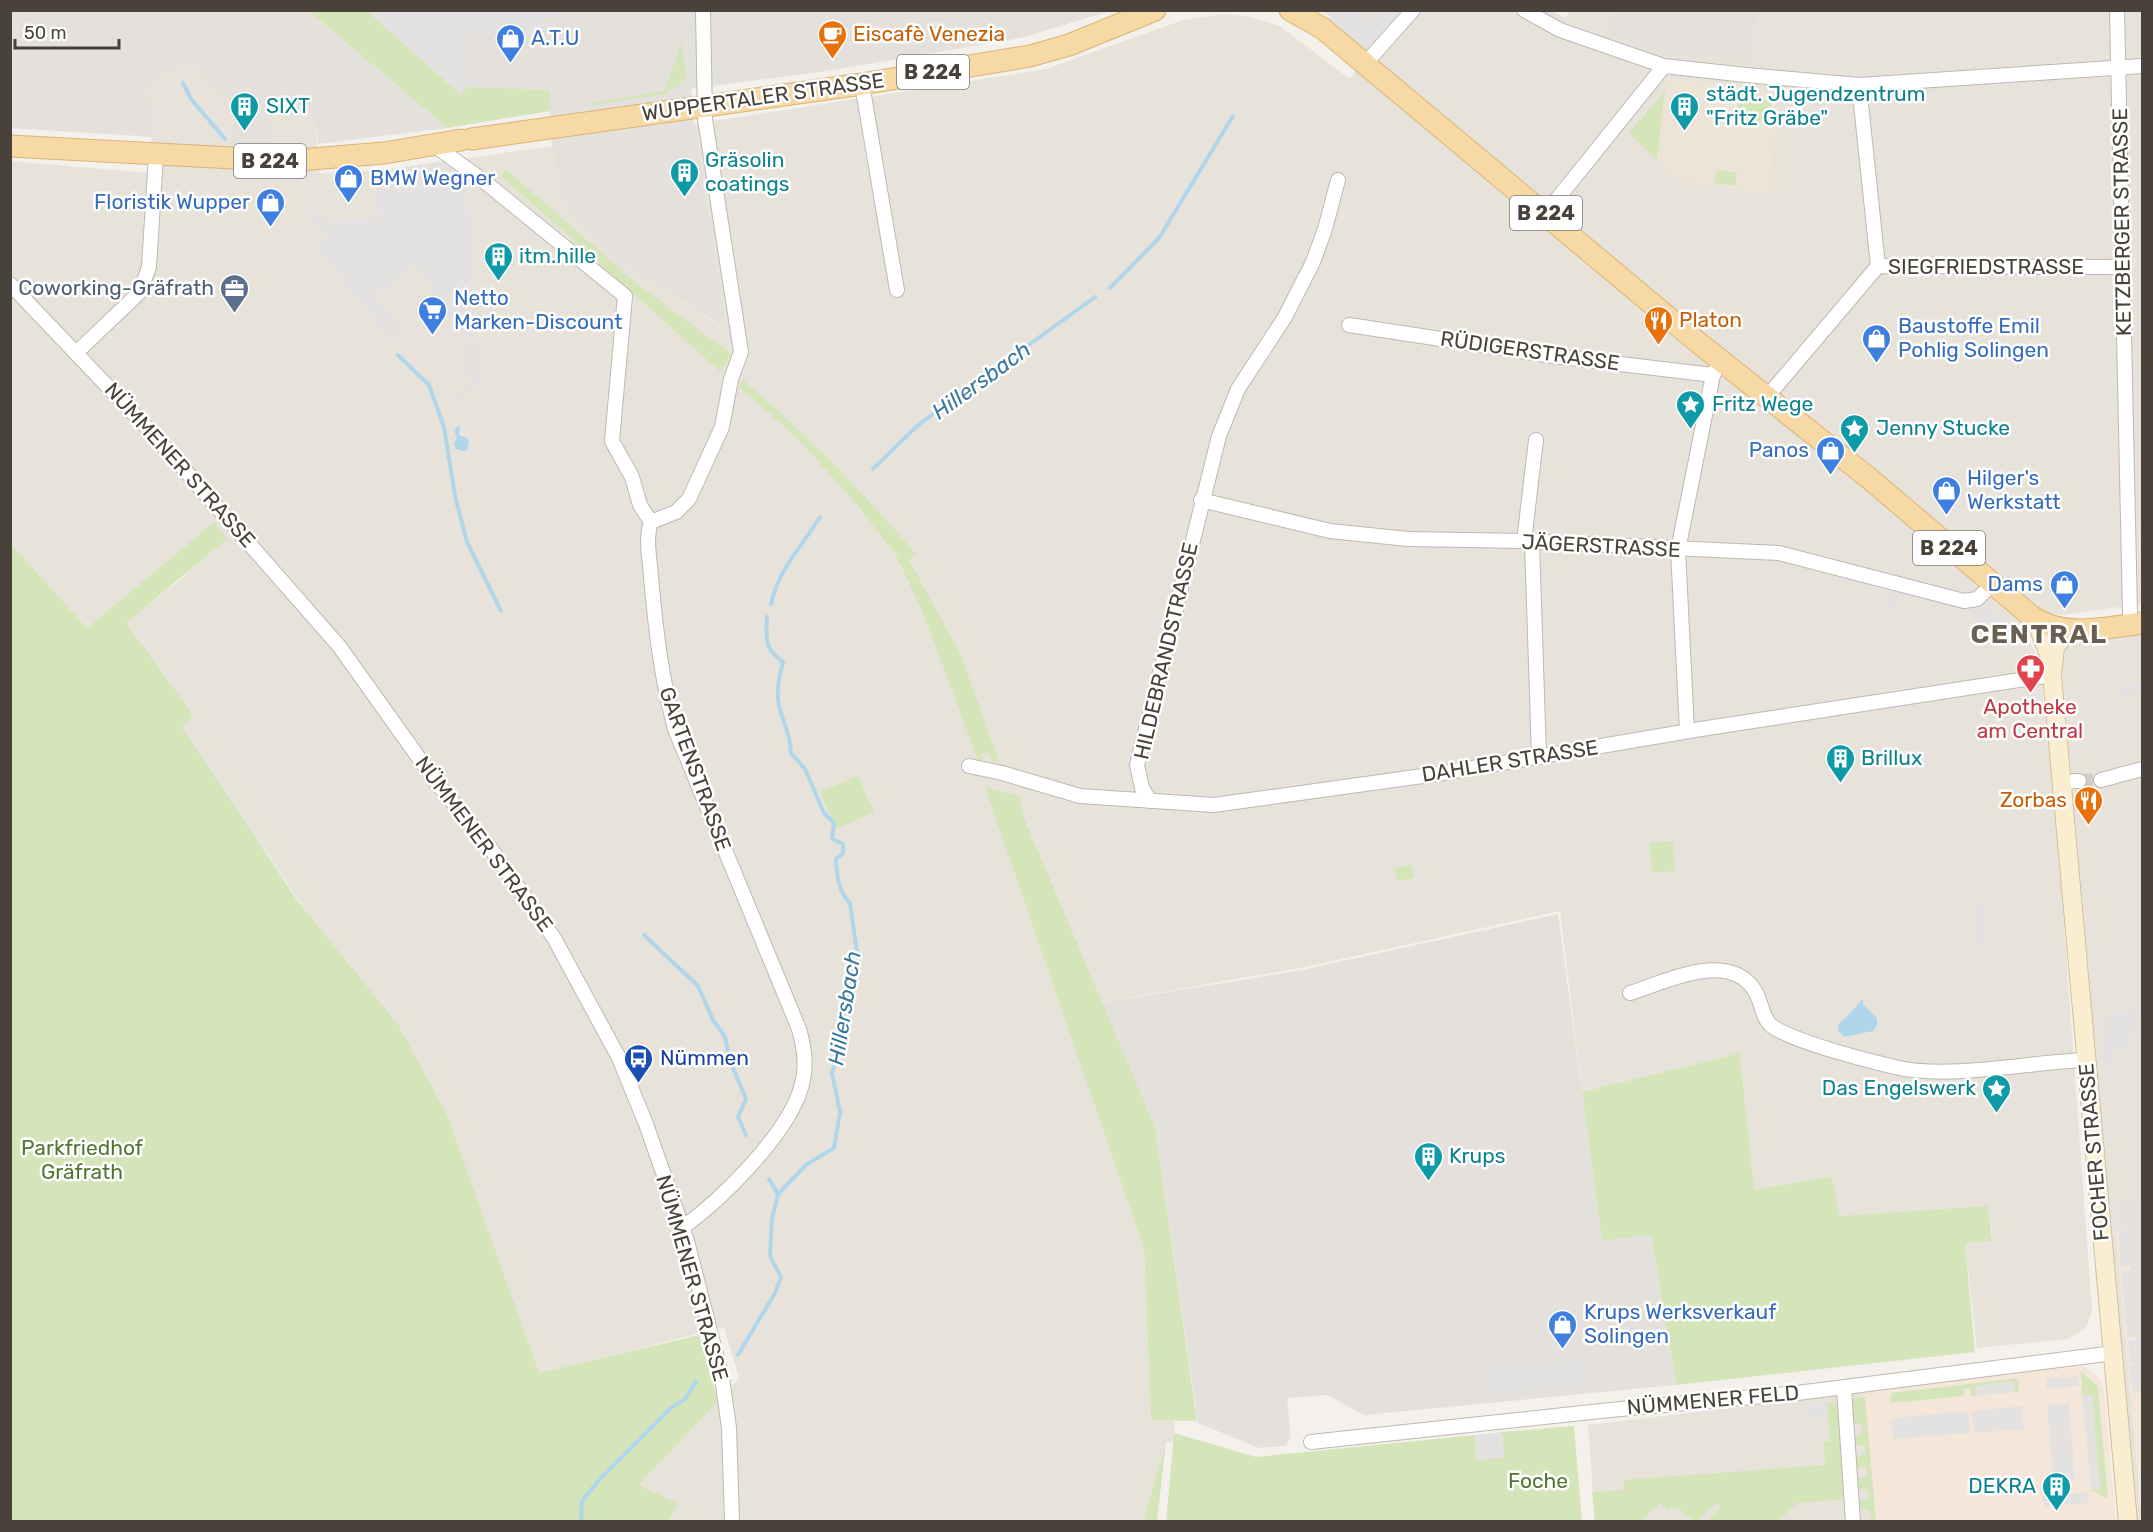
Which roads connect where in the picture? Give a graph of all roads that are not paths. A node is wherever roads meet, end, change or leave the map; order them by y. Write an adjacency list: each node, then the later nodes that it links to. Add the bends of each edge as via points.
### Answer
1 (703, 10): 13 (street)
2 (1155, 10): 11 (main road, WUPPERTALER STRASSE / B 224, via 1038,54)
3 (1290, 10): 7 (main road, B 224, via 1322,28)
4 (1413, 10): 7 (street)
5 (1524, 10): 8 (street, via 1560,30)
6 (2117, 10): 10 (street, KETZBERGER STRASSE)
7 (1365, 64): 18 (main road, B 224)
8 (1664, 66): 12 (street); 18 (street)
9 (2142, 66): 10 (street)
10 (2118, 69): 12 (street); 20 (street, KETZBERGER STRASSE)
11 (862, 84): 13 (main road, WUPPERTALER STRASSE / B 224); 22 (street)
12 (1859, 85): 19 (street)
13 (704, 105): 14 (main road, WUPPERTALER STRASSE / B 224); 29 (street, via 741,352 722,427 690,499 676,512)
14 (434, 145): 16 (main road, WUPPERTALER STRASSE / B 224, via 363,156 287,161); 29 (street, via 625,296 612,441)
15 (10, 146): 16 (main road, WUPPERTALER STRASSE / B 224)
16 (156, 155): 24 (street, via 149,267 140,292)
17 (1338, 180): 28 (street, via 1313,262 1229,407)
18 (1546, 213): 25 (main road, B 224)
19 (1878, 266): 20 (street, SIEGFRIEDSTRASSE); 26 (street, SIEGFRIEDSTRASSE)
20 (2121, 267): 33 (street, KETZBERGER STRASSE, via 2129,591)
21 (10, 284): 24 (street, NÜMMENER STRASSE)
22 (897, 290)
23 (1348, 326): 25 (street, RÜDIGERSTRASSE, via 1553,357)
24 (77, 352): 46 (street, NÜMMENER STRASSE, via 192,476 339,646 554,938 619,1058)
25 (1717, 368): 26 (main road, B 224); 31 (street)
26 (1767, 397): 32 (main road, B 224)
27 (1536, 440): 30 (street)
28 (1202, 500): 30 (street, JÄGERSTRASSE, via 1330,531 1408,539); 43 (street, HILDEBRANDSTRASSE, via 1137,765 1142,788)
29 (651, 522): 46 (street, GARTENSTRASSE, via 648,539 660,666 675,729 799,1029 806,1062 795,1103 763,1151 710,1206)
30 (1528, 542): 31 (street, JÄGERSTRASSE); 39 (street)
31 (1678, 550): 32 (street, JÄGERSTRASSE, via 1779,554 1964,601 1977,599); 38 (street)
32 (1993, 584): 34 (main road, B 224)
33 (2138, 615): 35 (main road); 36 (main road, B 224)
34 (2031, 616): 35 (main road); 36 (main road, B 224, via 2050,627); 37 (main road, FOCHER STRASSE)
35 (2089, 618): 36 (main road)
36 (2068, 631): 37 (main road, via 2055,647)
37 (2052, 668): 38 (street, DAHLER STRASSE); 45 (main road, FOCHER STRASSE, via 2070,782)
38 (1687, 731): 39 (street, DAHLER STRASSE)
39 (1539, 757): 43 (street, DAHLER STRASSE, via 1214,806)
40 (969, 766): 43 (street, DAHLER STRASSE, via 1080,796)
41 (2142, 769): 42 (street)
42 (2102, 780)
43 (1150, 801)
44 (1630, 993): 45 (street, via 1721,969 1750,984 1767,1021 1775,1028 1895,1067 1926,1071)
45 (2086, 1060): 47 (main road, FOCHER STRASSE)
46 (682, 1228): 50 (street, NÜMMENER STRASSE, via 722,1378 729,1428)
47 (2114, 1353): 48 (street, NÜMMENER FELD); 52 (main road, FOCHER STRASSE)
48 (1844, 1388): 49 (street, NÜMMENER FELD); 51 (street)
49 (1311, 1442)
50 (732, 1521)
51 (1853, 1521)
52 (2128, 1521)

